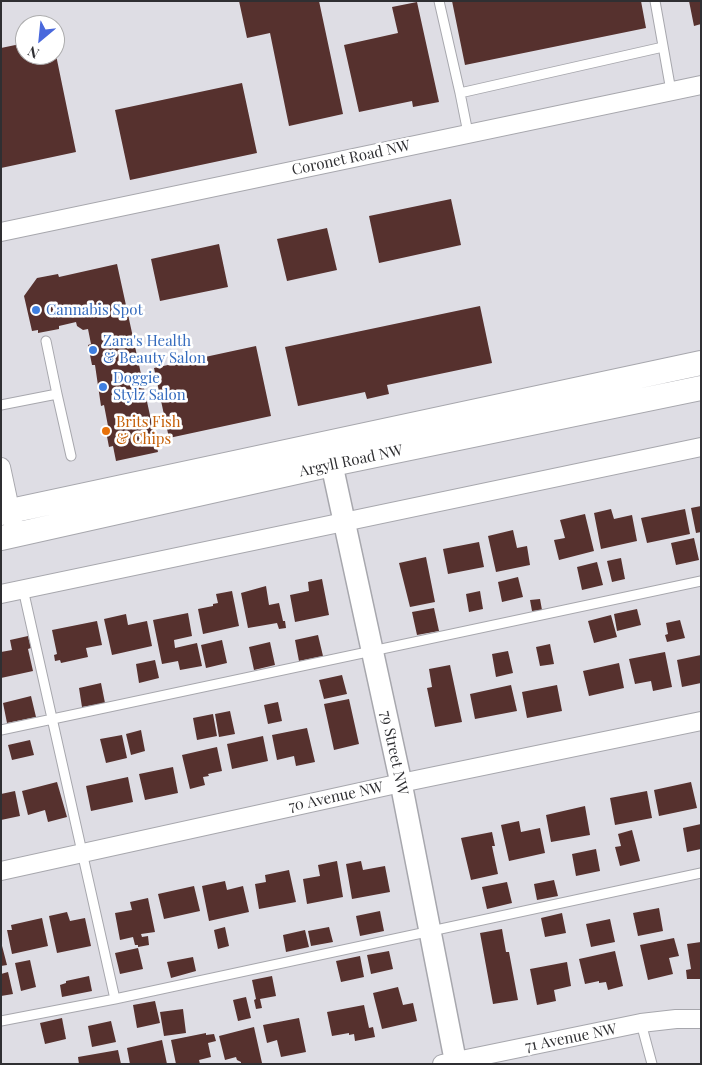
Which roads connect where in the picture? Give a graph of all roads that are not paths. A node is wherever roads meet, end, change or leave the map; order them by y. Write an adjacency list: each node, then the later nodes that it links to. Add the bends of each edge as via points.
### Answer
1 (439, 1): 6 (lane)
2 (654, 1): 3 (lane)
3 (663, 47): 5 (lane); 6 (lane)
4 (701, 85): 5 (street, Coronet Road NW)
5 (670, 91): 7 (street, Coronet Road NW)
6 (460, 93): 7 (lane)
7 (468, 133): 8 (street, Coronet Road NW)
8 (1, 232)
9 (46, 341): 12 (lane)
10 (701, 364): 15 (main road, Argyll Road NW)
11 (701, 388): 15 (main road, Argyll Road NW)
12 (57, 394): 13 (lane); 16 (lane)
13 (1, 405)
14 (701, 447): 19 (street)
15 (330, 454): 18 (main road, Argyll Road NW); 19 (street, 79 Street NW); 20 (main road, Argyll Road NW)
16 (71, 456)
17 (1, 467): 18 (street)
18 (6, 512): 20 (street)
19 (344, 523): 22 (street); 24 (street, 79 Street NW)
20 (9, 536)
21 (701, 581): 24 (lane)
22 (23, 589): 23 (street); 25 (lane)
23 (1, 594)
24 (373, 650): 25 (lane); 28 (street, 79 Street NW)
25 (53, 719): 27 (lane); 29 (lane)
26 (701, 721): 28 (street, 70 Avenue NW)
27 (1, 730)
28 (401, 783): 29 (street, 70 Avenue NW); 32 (street, 79 Street NW)
29 (82, 852): 30 (street, 70 Avenue NW); 33 (lane)
30 (1, 870)
31 (701, 873): 32 (lane)
32 (431, 931): 33 (lane); 37 (street, 79 Street NW)
33 (115, 999): 35 (lane)
34 (701, 1019): 36 (street, 71 Avenue NW)
35 (1, 1022)
36 (642, 1023): 37 (street, 71 Avenue NW); 38 (lane)
37 (451, 1063)
38 (652, 1064)

